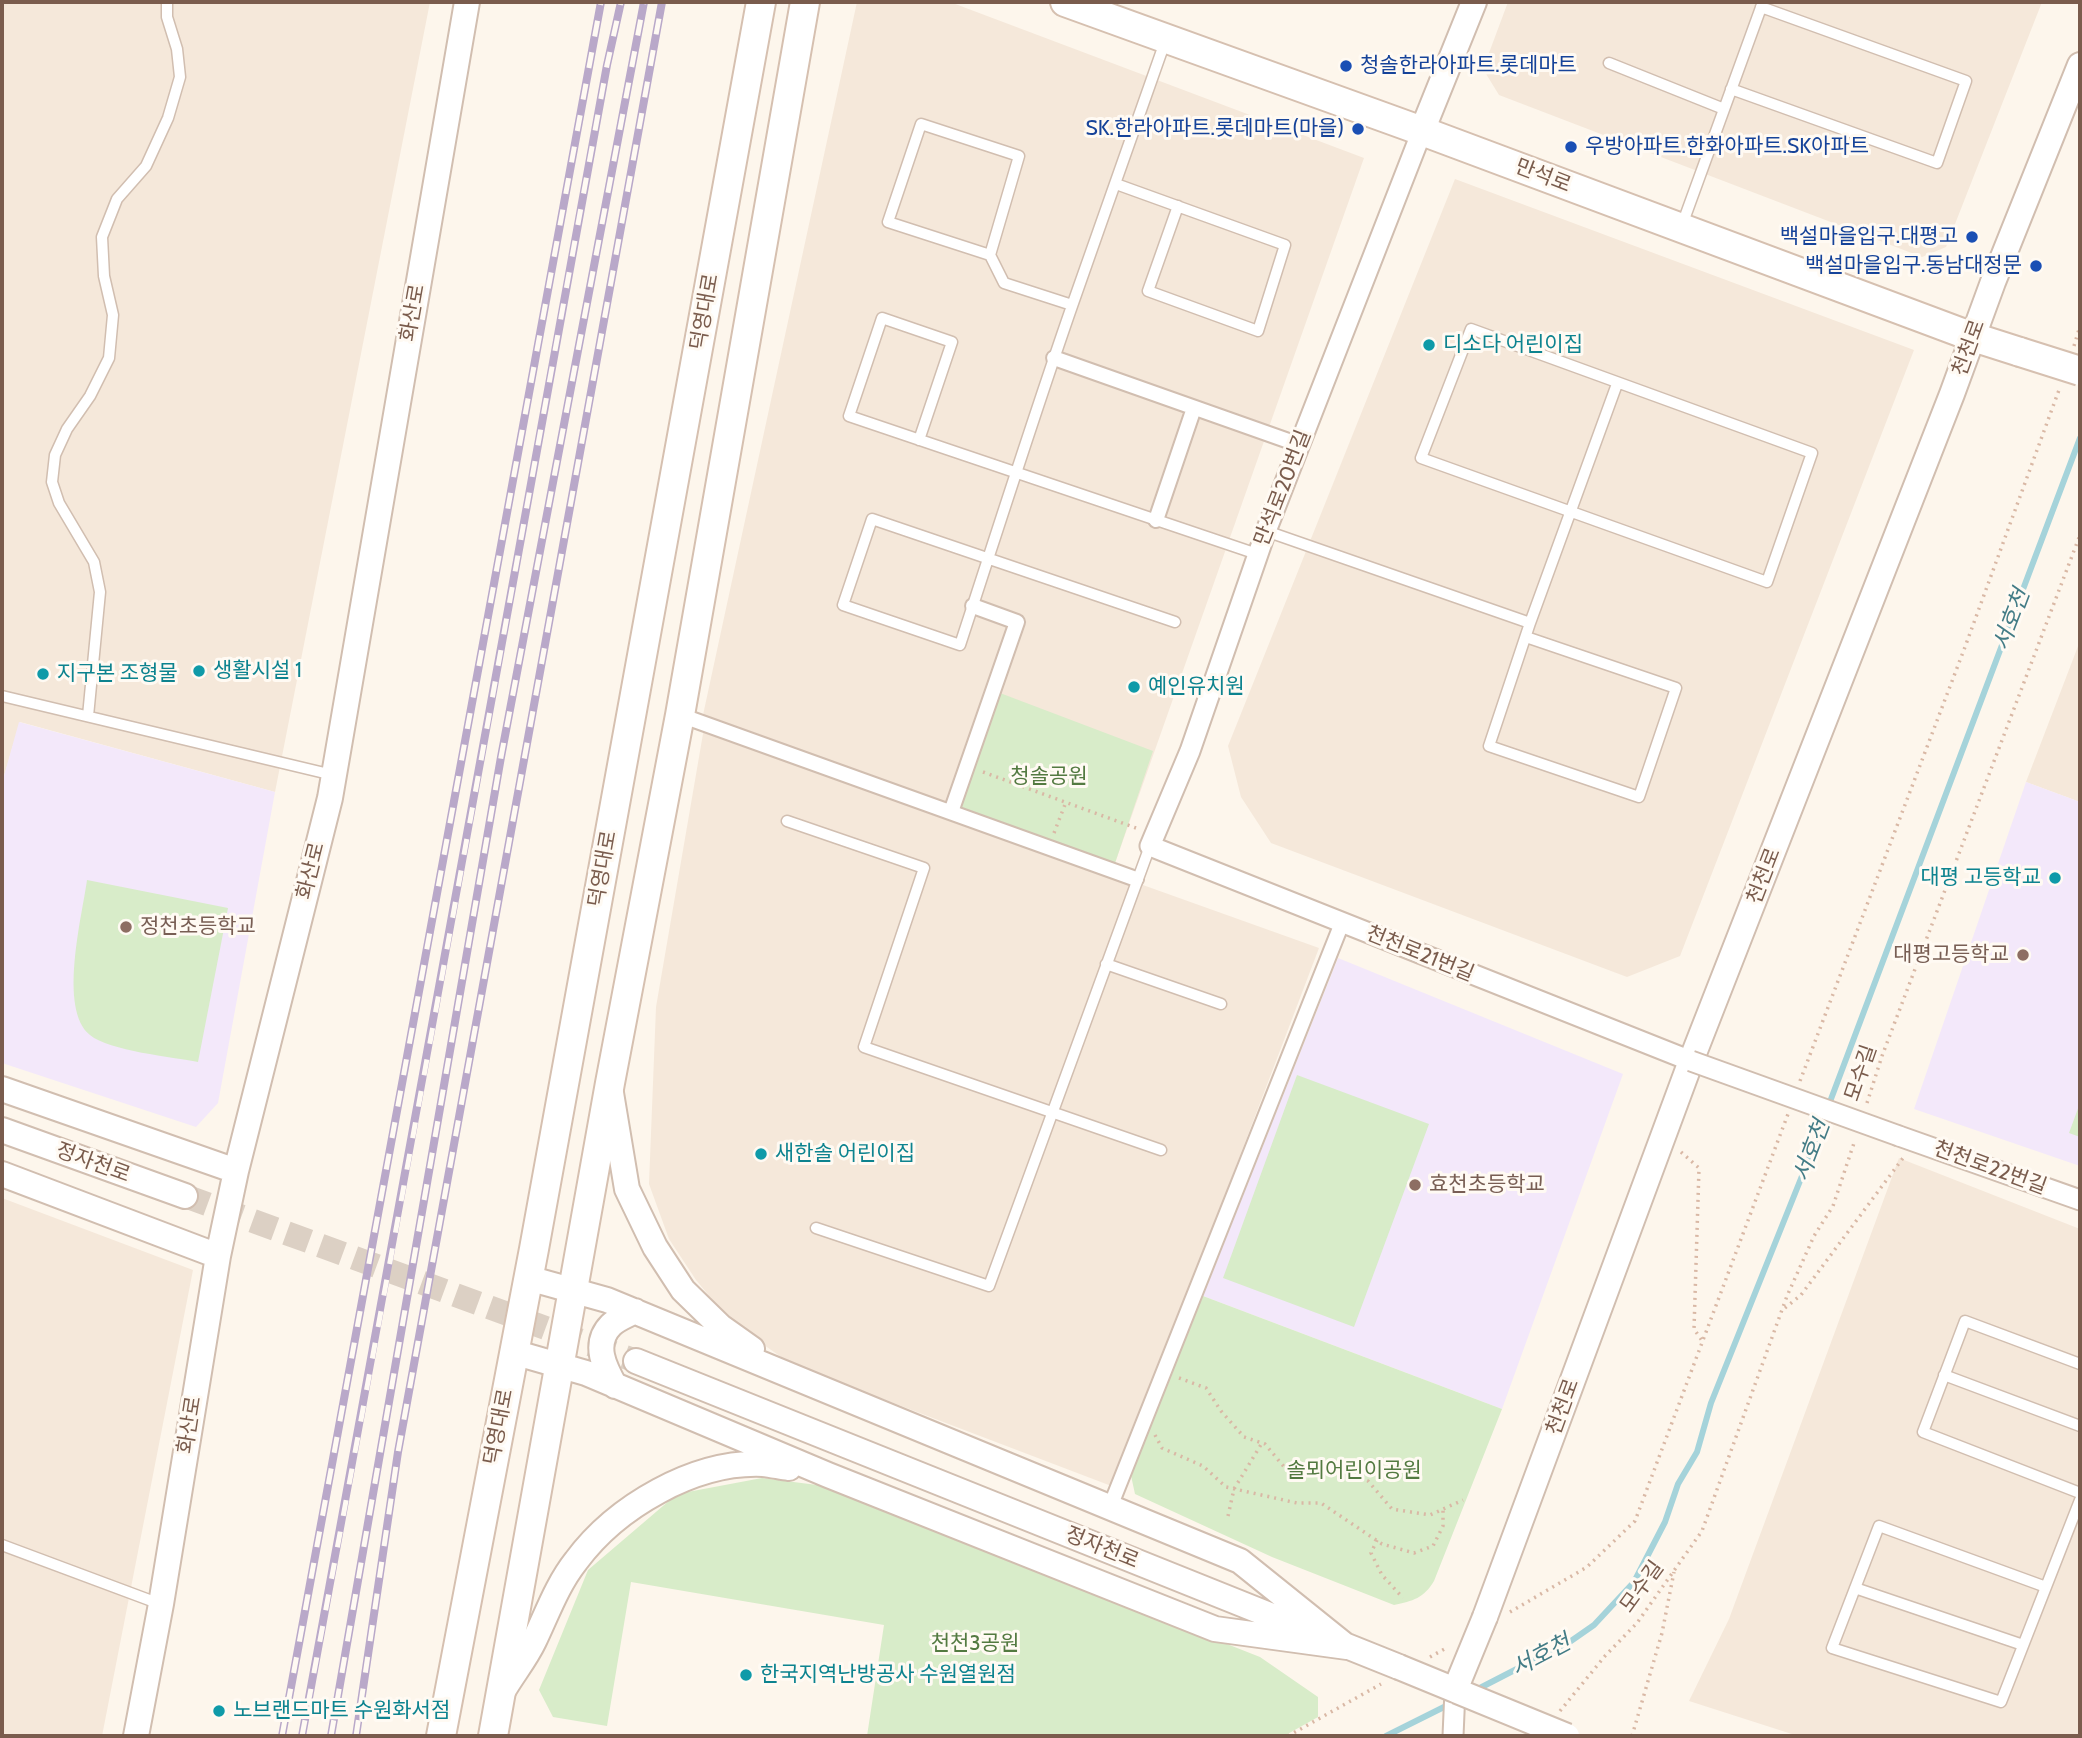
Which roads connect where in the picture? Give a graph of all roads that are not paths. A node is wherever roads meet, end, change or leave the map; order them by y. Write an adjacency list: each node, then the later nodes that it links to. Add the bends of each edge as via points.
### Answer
1 (167, 2): 38 (lane, via 180,77 146,166 117,199 102,237 113,316 109,358 55,455 52,482 59,503 94,562 100,592)
2 (467, 2): 39 (street, 화산로)
3 (761, 2): 60 (main road, 덕영대로)
4 (805, 2): 37 (main road)
5 (1065, 2): 8 (main road, 만석로)
6 (1474, 2): 13 (street)
7 (1762, 4): 11 (lane); 11 (lane, via 1966,81 1937,163)
8 (1166, 39): 13 (main road, 만석로); 14 (lane)
9 (1609, 63): 12 (lane)
10 (2080, 65): 19 (street, 천천로)
11 (1731, 89): 12 (lane)
12 (1724, 108): 16 (lane)
13 (1422, 131): 16 (main road, 만석로); 25 (street, 만석로20번길)
14 (1116, 184): 15 (lane); 18 (lane)
15 (1178, 206): 15 (lane, via 1285,245 1258,331 1148,291)
16 (1681, 228): 19 (main road, 만석로)
17 (990, 255): 17 (lane, via 888,222 921,124 1019,156); 18 (lane, via 1004,283)
18 (1072, 304): 20 (lane)
19 (1973, 337): 21 (main road, 만석로, bridge); 47 (street, 천천로)
20 (1054, 358): 23 (street); 26 (lane)
21 (2080, 371)
22 (1617, 384): 27 (lane); 27 (lane, via 1471,329 1421,458); 27 (lane, via 1812,453 1767,582)
23 (1194, 408): 25 (street); 28 (street)
24 (919, 440): 24 (lane, via 849,416 882,318 952,342); 26 (lane)
25 (1300, 445): 29 (street, 만석로20번길)
26 (1016, 473): 28 (lane); 31 (lane)
27 (1571, 511): 34 (lane)
28 (1156, 520): 30 (lane)
29 (1266, 531): 30 (street, 만석로20번길); 34 (lane)
30 (1257, 554): 42 (street, 만석로20번길, via 1190,751)
31 (988, 559): 32 (lane); 32 (lane, via 872,519 843,605 960,645); 33 (lane)
32 (973, 606): 40 (street, via 1017,622)
33 (1175, 622)
34 (1530, 622): 35 (lane)
35 (1526, 637): 35 (lane, via 1489,746 1639,797 1676,688)
36 (2, 696): 38 (lane)
37 (680, 715): 40 (street); 48 (main road)
38 (88, 716): 39 (lane)
39 (334, 775): 54 (street, 화산로)
40 (951, 812): 43 (street)
41 (787, 821): 50 (lane, via 924,867 864,1047)
42 (1152, 841): 43 (lane); 44 (street, 천천로21번길)
43 (1136, 878): 45 (lane)
44 (1342, 923): 47 (street, 천천로21번길); 74 (street)
45 (1106, 964): 46 (lane); 50 (lane)
46 (1221, 1004)
47 (1691, 1061): 52 (street, 천천로21번길, bridge); 82 (street, 천천로, bridge)
48 (610, 1083): 61 (main road); 68 (street, via 627,1189 654,1247 683,1290 721,1327)
49 (2, 1088): 54 (street)
50 (1053, 1112): 53 (lane); 58 (lane, via 989,1286)
51 (2, 1130): 56 (street, 정자천로)
52 (1907, 1139): 57 (street, 천천로22번길)
53 (1161, 1150)
54 (236, 1171): 59 (street, 화산로)
55 (2, 1174): 59 (street)
56 (184, 1196)
57 (2080, 1200)
58 (816, 1228)
59 (218, 1256): 78 (street, 화산로)
60 (528, 1278): 61 (street); 63 (main road, 덕영대로)
61 (574, 1289): 62 (street); 66 (main road)
62 (635, 1311): 68 (street); 69 (street, via 611,1325 601,1340 603,1363)
63 (513, 1352): 66 (street); 85 (main road, 덕영대로)
64 (636, 1361): 80 (street, 정자천로)
65 (2080, 1364): 67 (lane, via 1965,1321)
66 (560, 1366): 69 (street); 81 (main road)
67 (1944, 1375): 70 (lane); 72 (lane, via 1923,1432)
68 (793, 1377): 74 (street)
69 (615, 1386): 71 (street)
70 (2080, 1426)
71 (828, 1475): 80 (street, via 1214,1629); 81 (street, via 762,1464 721,1469 683,1478 621,1516 575,1561 533,1644)
72 (2080, 1493)
73 (2080, 1500): 76 (lane)
74 (1110, 1507): 80 (street, via 1240,1560)
75 (2, 1545): 78 (lane)
76 (2046, 1587): 77 (lane, via 1879,1526); 79 (lane)
77 (1855, 1588): 79 (lane); 79 (lane, via 1832,1648 2001,1702)
78 (161, 1604): 84 (street, 화산로)
79 (2023, 1645)
80 (1347, 1647): 82 (street, 정자천로, bridge)
81 (502, 1691): 86 (main road)
82 (1456, 1691): 83 (street, 정자천로, bridge); 87 (street)
83 (1561, 1726)
84 (136, 1736)
85 (441, 1736)
86 (493, 1736)
87 (1453, 1736)

